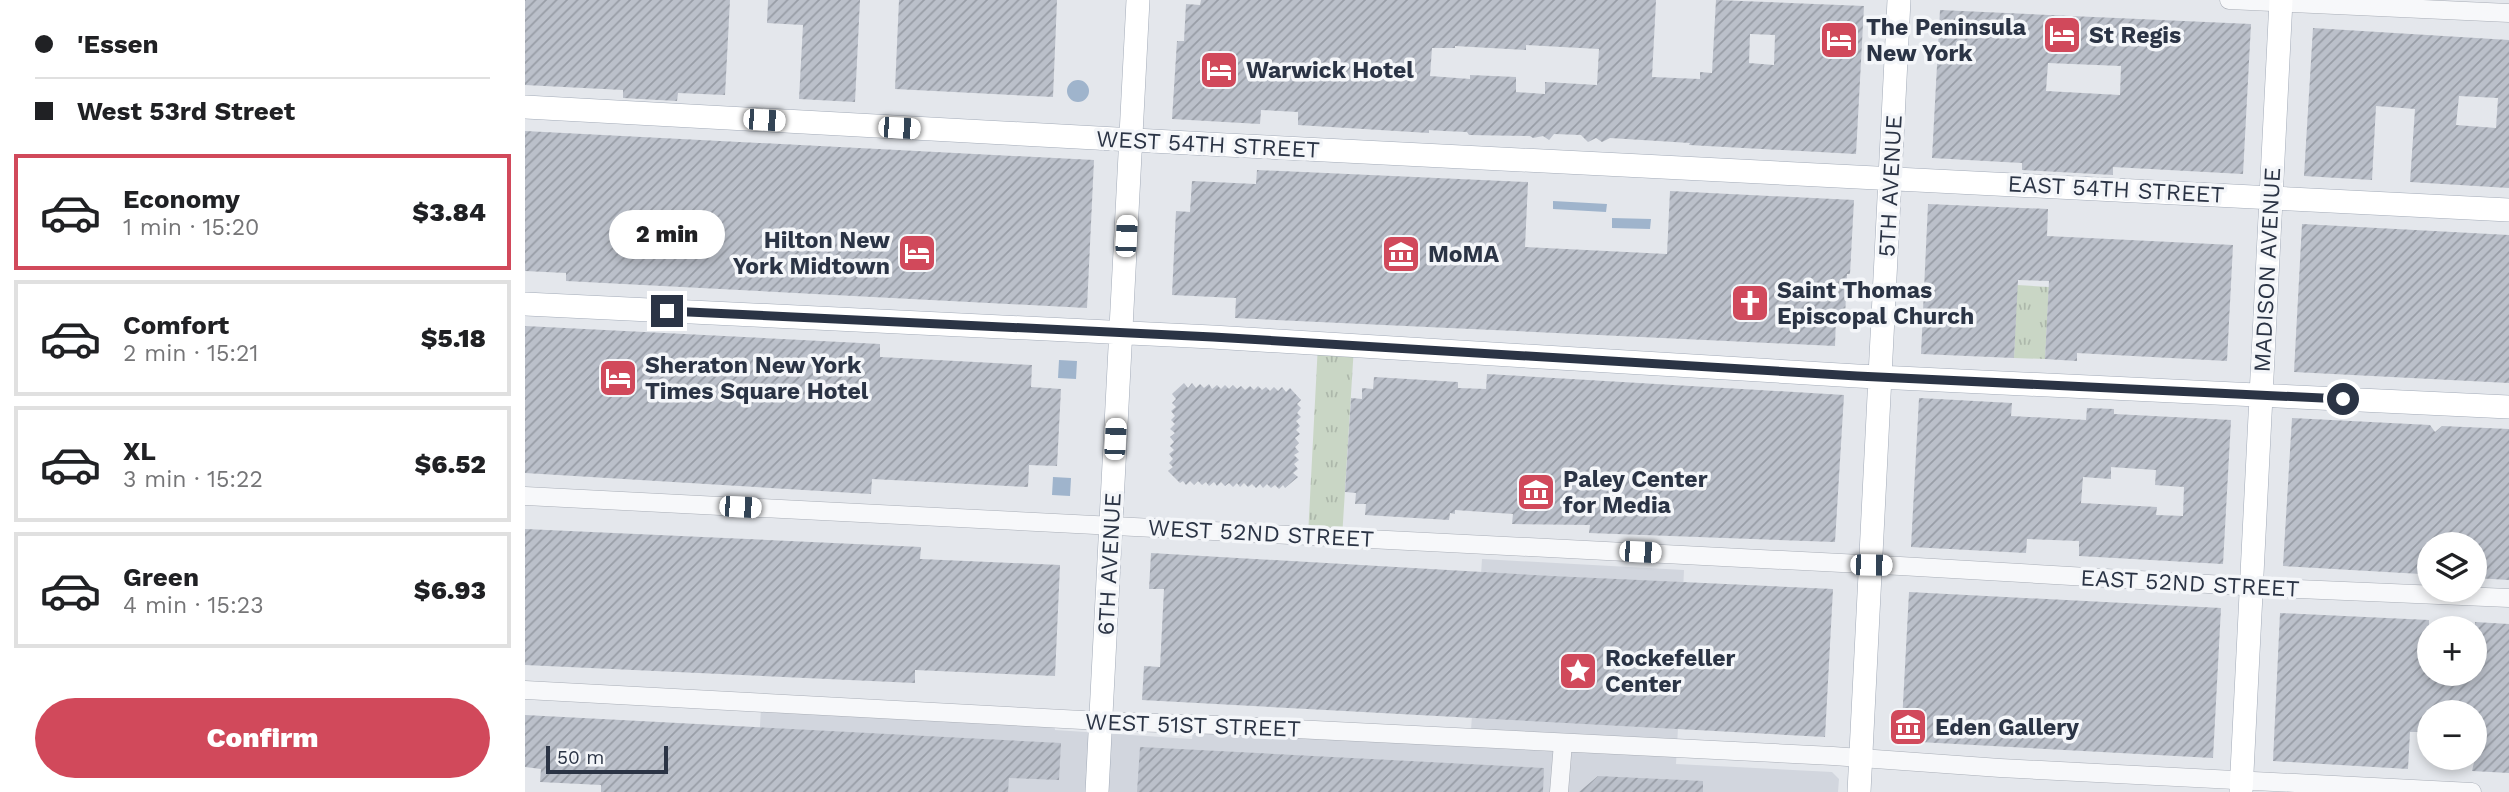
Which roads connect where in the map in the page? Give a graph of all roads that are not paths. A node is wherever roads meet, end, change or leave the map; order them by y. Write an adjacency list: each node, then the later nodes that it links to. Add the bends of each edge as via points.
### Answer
1 (1138, 0): 7 (main road, 6TH AVENUE)
2 (1899, 0): 8 (main road, 5TH AVENUE)
3 (2229, 0): 4 (street)
4 (2281, 1): 5 (street); 9 (main road, MADISON AVENUE)
5 (2509, 13)
6 (525, 107): 7 (main road, WEST 54TH STREET)
7 (1131, 140): 8 (main road, WEST 54TH STREET); 12 (main road, 6TH AVENUE)
8 (1891, 178): 9 (main road, EAST 54TH STREET); 13 (main road, 5TH AVENUE)
9 (2271, 197): 10 (main road, EAST 54TH STREET); 14 (main road, MADISON AVENUE)
10 (2509, 210)
11 (525, 304): 12 (main road)
12 (1121, 334): 13 (main road); 17 (main road, 6TH AVENUE)
13 (1881, 376): 14 (main road); 18 (main road, 5TH AVENUE)
14 (2261, 395): 15 (main road); 19 (main road, MADISON AVENUE)
15 (2509, 407)
16 (525, 496): 17 (street, WEST 52ND STREET)
17 (1111, 526): 18 (street, WEST 52ND STREET); 22 (main road, 6TH AVENUE)
18 (1871, 565): 19 (street, EAST 52ND STREET); 24 (main road, 5TH AVENUE)
19 (2251, 587): 20 (street, EAST 52ND STREET); 25 (main road, MADISON AVENUE)
20 (2509, 598)
21 (525, 690): 22 (street, WEST 51ST STREET)
22 (1101, 721): 23 (street, WEST 51ST STREET); 26 (main road, 6TH AVENUE)
23 (1563, 743): 24 (street, WEST 51ST STREET); 27 (street)
24 (1861, 758): 25 (street, WEST 51ST STREET); 28 (main road, 5TH AVENUE)
25 (2241, 786): 29 (street, WEST 51ST STREET)
26 (1097, 792)
27 (1559, 792)
28 (1860, 792)
29 (2472, 792)

